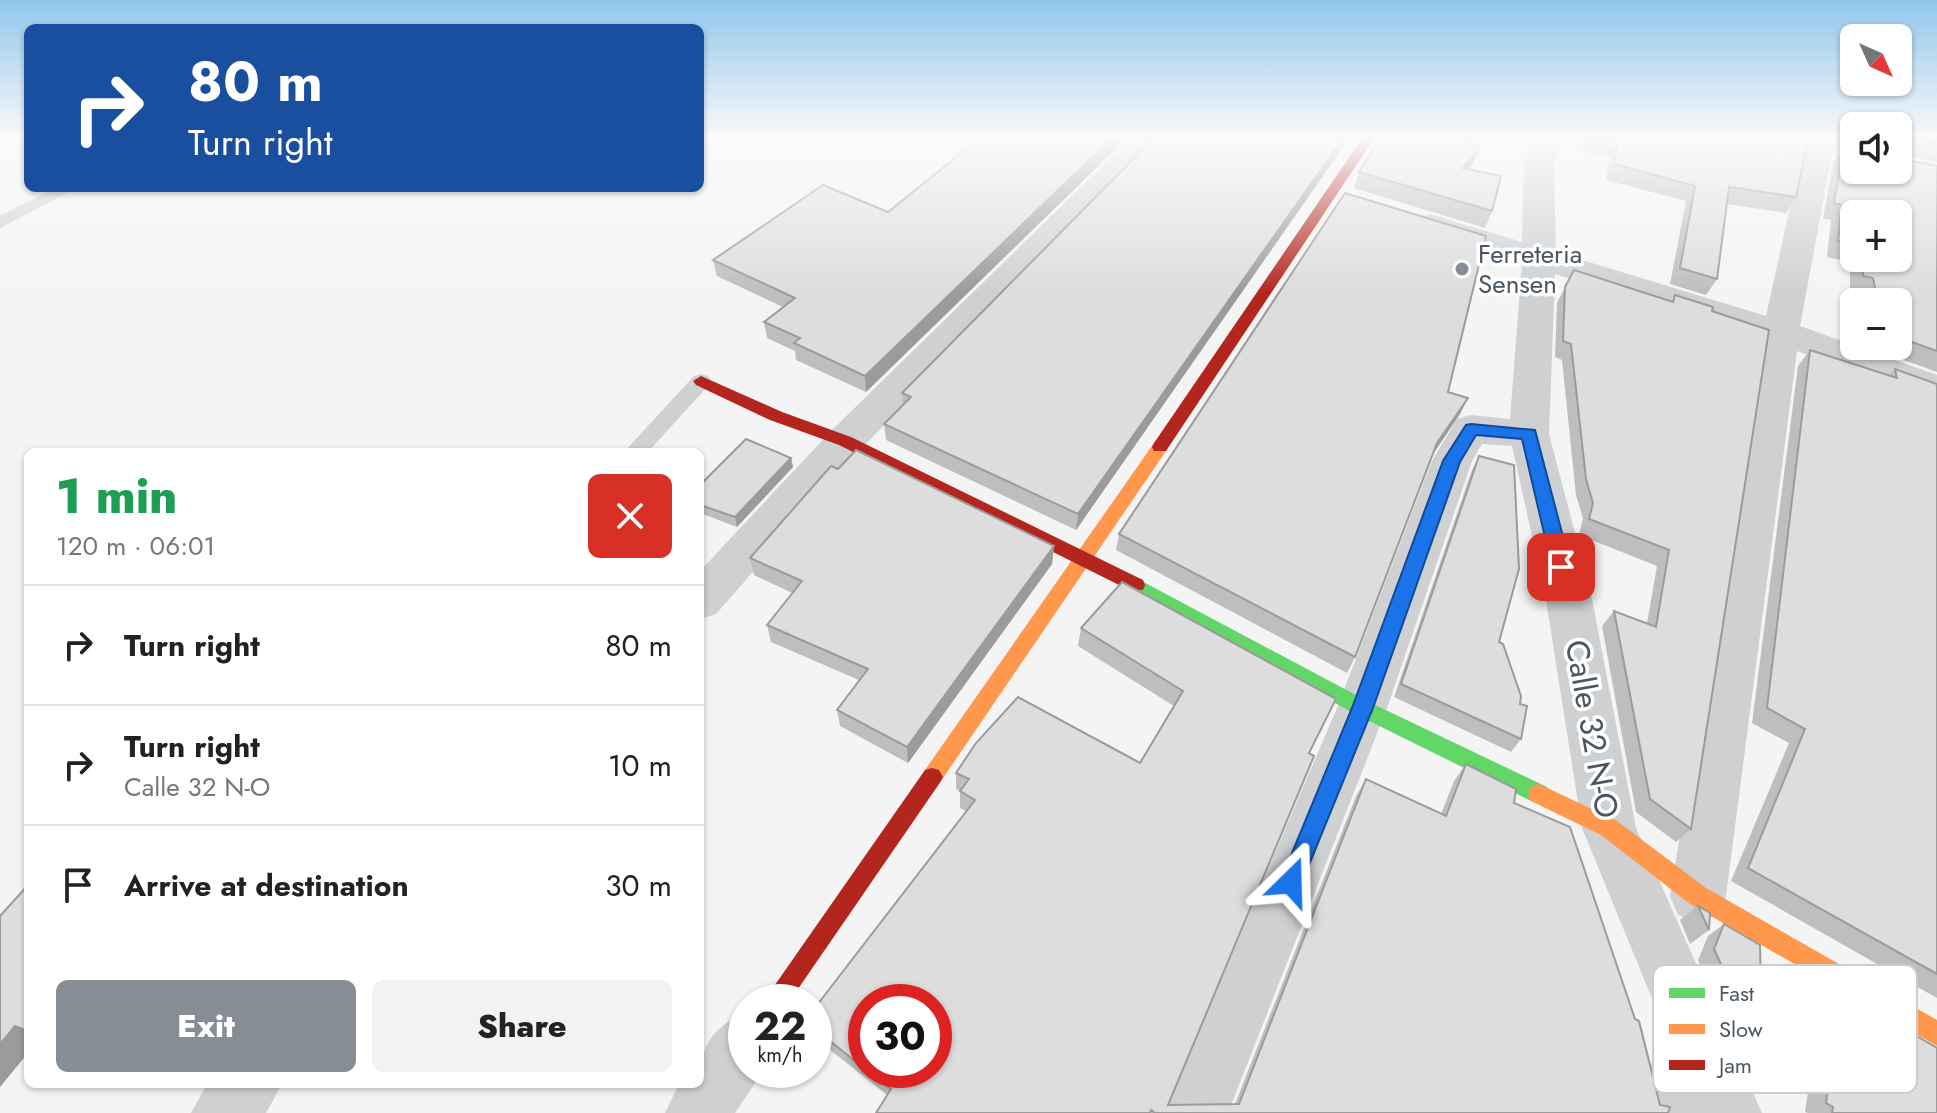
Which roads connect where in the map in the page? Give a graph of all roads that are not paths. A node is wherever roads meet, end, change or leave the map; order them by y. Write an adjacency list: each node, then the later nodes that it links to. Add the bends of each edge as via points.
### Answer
1 (1097, 189): 13 (street)
2 (1350, 189): 15 (street)
3 (1539, 189): 8 (street, Calle 32 N-O)
4 (1809, 189): 9 (street)
5 (60, 192): 7 (lane)
6 (1406, 217): 8 (street)
7 (0, 223)
8 (1539, 258): 9 (street); 12 (street, Calle 32 N-O)
9 (1781, 332): 11 (street); 19 (street)
10 (701, 381): 13 (street); 14 (lane)
11 (1937, 389)
12 (1529, 434): 17 (street, via 1471,429 1452,461); 18 (street, Calle 32 N-O, via 1568,594)
13 (845, 441): 15 (street); 16 (street)
14 (639, 448)
15 (1085, 557): 17 (street); 22 (street)
16 (704, 597)
17 (1362, 708): 18 (street); 31 (street)
18 (1609, 828): 19 (street); 20 (street, Calle 32 N-O)
19 (1698, 896): 21 (street)
20 (1666, 965)
21 (1818, 965)
22 (788, 984)
23 (1917, 1022): 24 (street)
24 (1937, 1034)
25 (728, 1069): 30 (street)
26 (247, 1088): 29 (street)
27 (1677, 1093): 32 (street)
28 (1721, 1093): 33 (street, Calle 32 N-O)
29 (223, 1113)
30 (697, 1113)
31 (1196, 1113)
32 (1674, 1113)
33 (1730, 1113)

